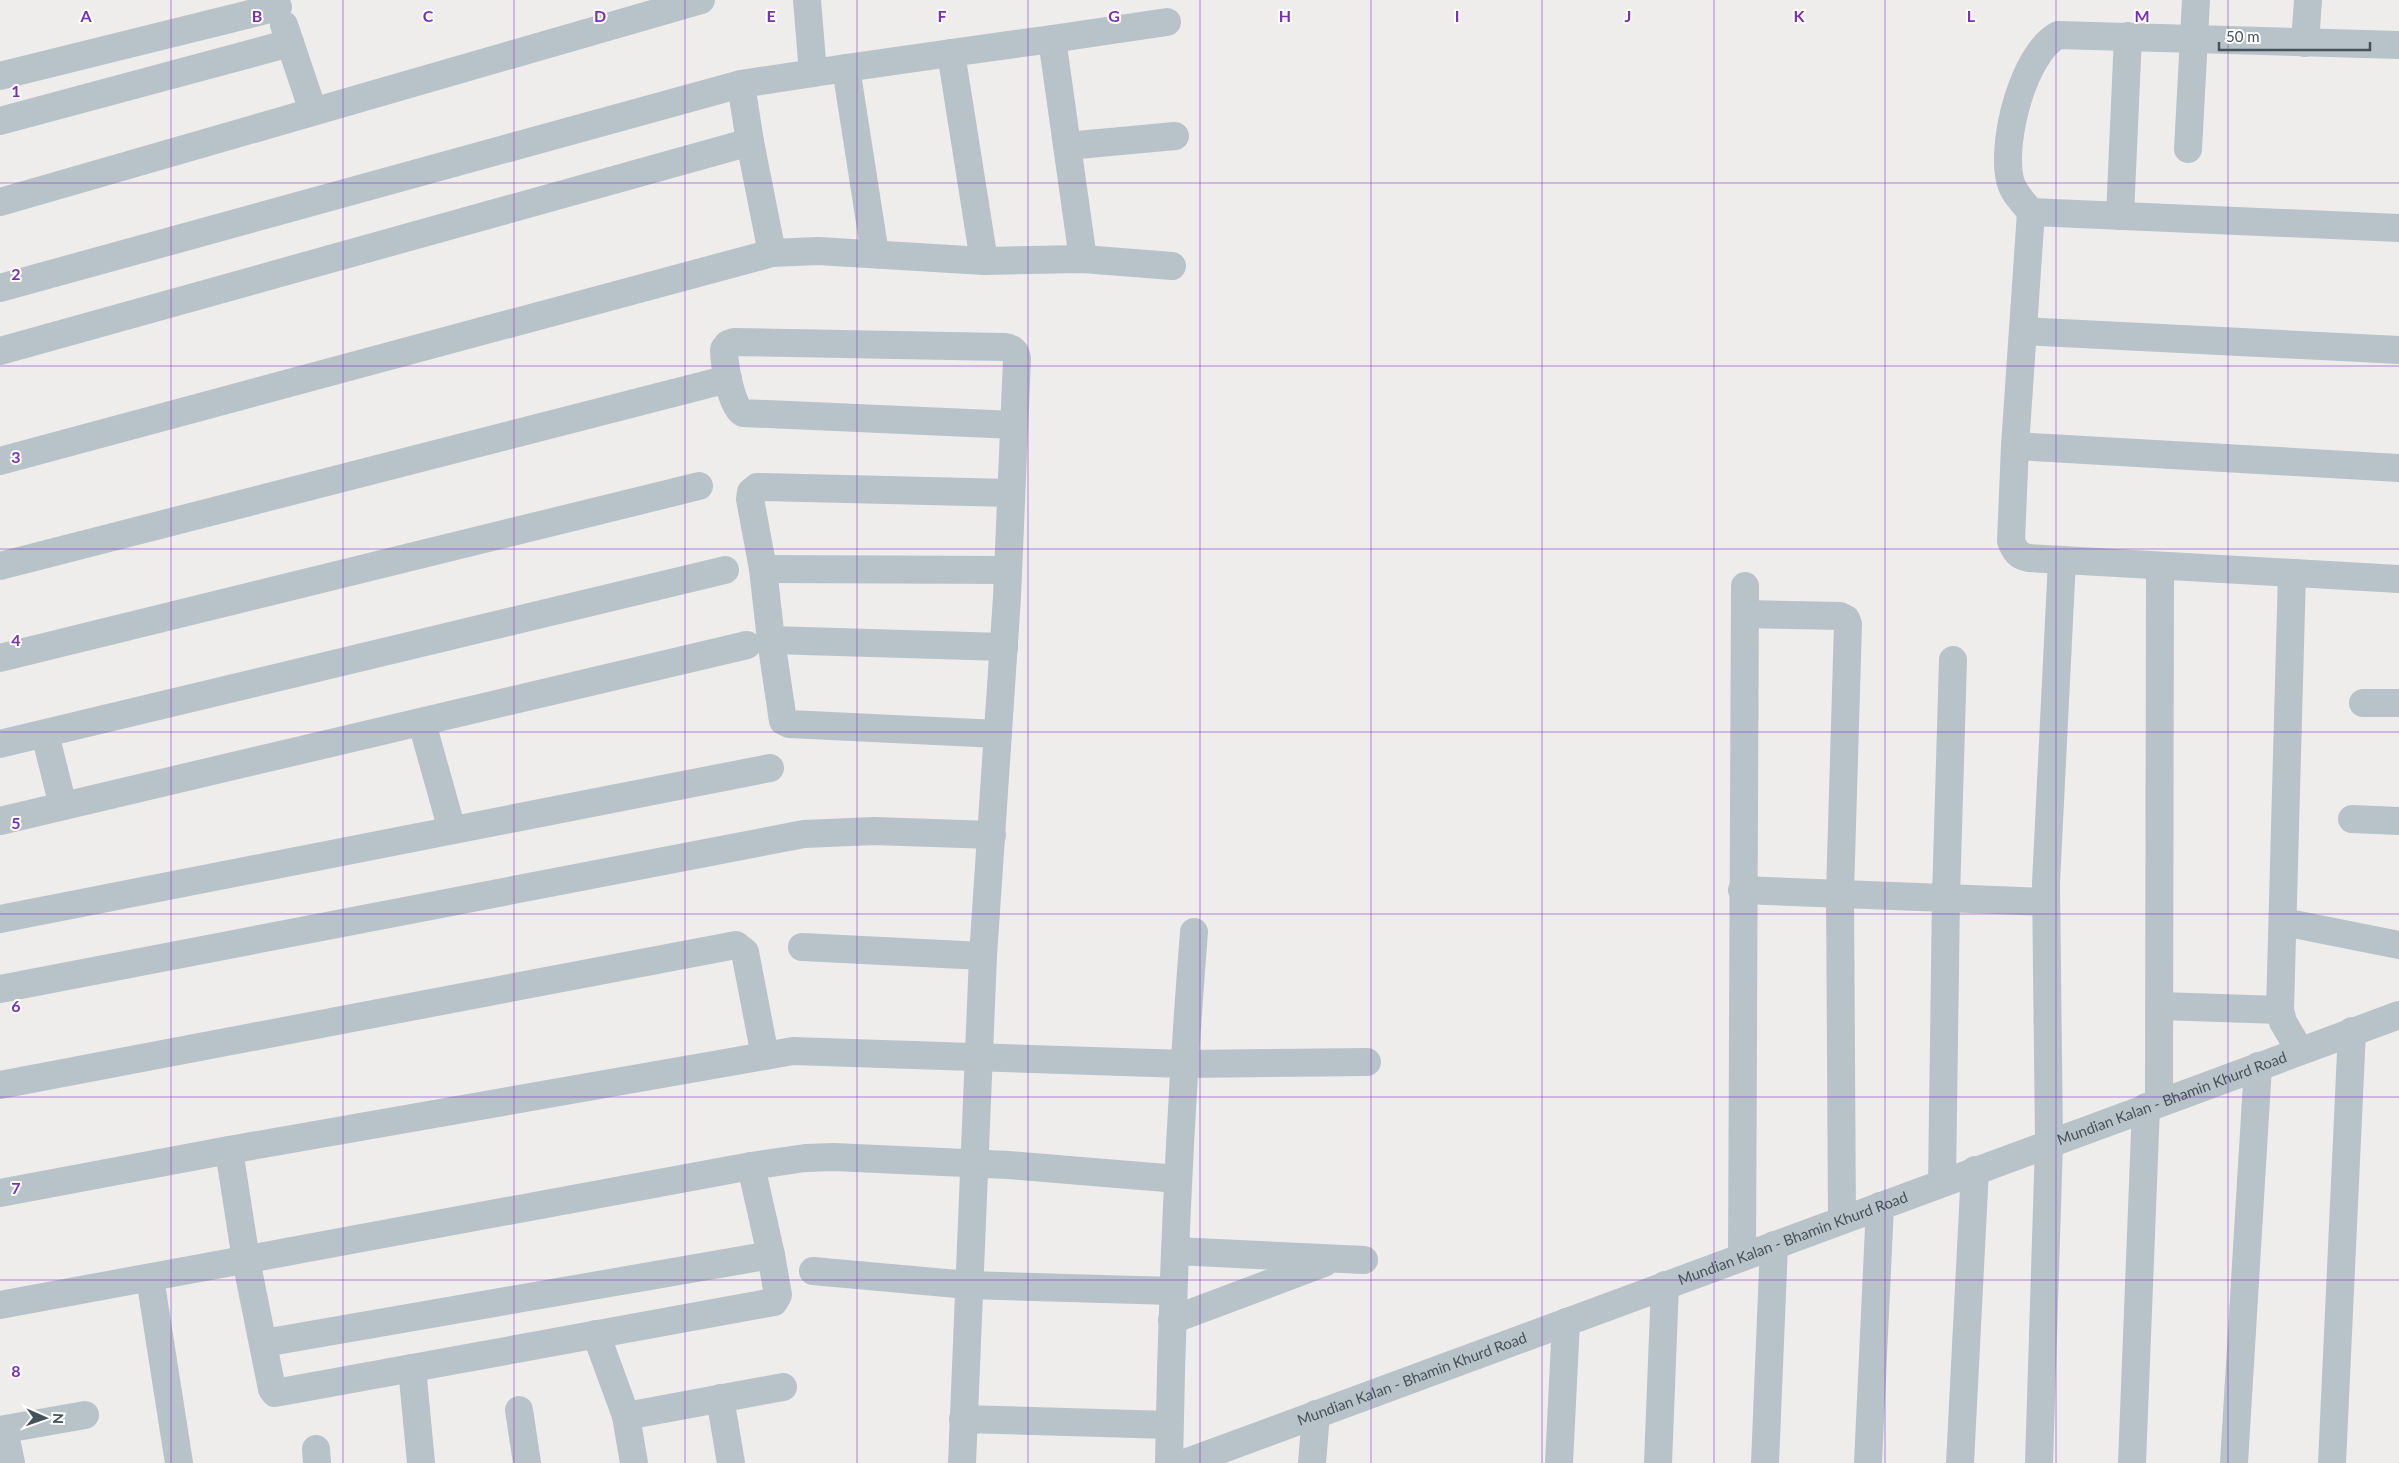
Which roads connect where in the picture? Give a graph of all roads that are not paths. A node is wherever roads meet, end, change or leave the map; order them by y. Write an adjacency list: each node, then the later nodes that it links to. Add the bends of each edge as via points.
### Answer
1 (807, 0): 15 (street)
2 (2196, 0): 9 (street)
3 (2308, 0): 11 (street)
4 (690, 1): 18 (street)
5 (277, 3): 10 (street); 16 (street)
6 (1168, 22): 8 (street)
7 (2128, 36): 9 (street); 25 (street, via 2058,35 2043,46 2031,66 2013,120 2009,171 2014,191); 26 (street)
8 (1052, 39): 13 (street); 22 (street)
9 (2195, 39): 11 (street); 23 (street)
10 (290, 43): 18 (street); 19 (street)
11 (2305, 43): 12 (street)
12 (2399, 45)
13 (951, 52): 14 (street); 31 (street)
14 (846, 68): 15 (street); 29 (street)
15 (813, 73): 17 (street)
16 (0, 76)
17 (741, 84): 21 (street); 33 (street)
18 (313, 111): 24 (street)
19 (0, 121)
20 (1175, 136): 22 (street)
21 (750, 142): 28 (street); 36 (street)
22 (1067, 146): 30 (street)
23 (2188, 149)
24 (0, 202)
25 (2031, 212): 26 (street); 34 (street)
26 (2120, 216): 27 (street)
27 (2399, 228)
28 (772, 252): 29 (street); 40 (street)
29 (875, 254): 31 (street)
30 (1083, 259): 31 (street); 32 (street)
31 (984, 261)
32 (1172, 266)
33 (0, 288)
34 (2023, 331): 35 (street); 39 (street)
35 (2399, 350)
36 (0, 351)
37 (728, 379): 38 (street, via 736,406 743,413); 38 (street, via 724,351 728,344 734,342 1009,347 1017,359); 45 (street)
38 (1014, 425): 43 (street)
39 (2015, 446): 41 (street); 44 (street, via 2011,541 2015,551 2022,557)
40 (0, 460)
41 (2399, 468)
42 (699, 486): 56 (street)
43 (1011, 493): 47 (street, via 758,487 751,492 750,500); 49 (street)
44 (2062, 560): 46 (street); 74 (street)
45 (0, 566)
46 (2160, 566): 50 (street); 82 (street)
47 (763, 569): 49 (street); 54 (street)
48 (725, 570): 61 (street)
49 (1008, 570): 55 (street)
50 (2292, 573): 51 (street); 76 (street)
51 (2399, 580)
52 (1745, 586): 53 (street)
53 (1745, 614): 71 (street); 72 (street, via 1846,618)
54 (759, 642): 55 (street); 60 (street); 62 (street, via 785,723)
55 (1004, 647): 62 (street)
56 (0, 658)
57 (1953, 660): 73 (street)
58 (2363, 703): 59 (street)
59 (2399, 703)
60 (422, 723): 65 (street); 69 (street)
61 (45, 734): 63 (street); 65 (street)
62 (998, 734): 70 (street)
63 (0, 744)
64 (770, 768): 69 (street)
65 (63, 806): 67 (street)
66 (2352, 819): 68 (street)
67 (0, 821)
68 (2399, 821)
69 (452, 830): 75 (street)
70 (992, 835): 80 (street); 81 (street, via 874,831 804,834)
71 (1742, 890): 72 (street); 107 (street)
72 (1840, 893): 73 (street); 103 (street)
73 (1946, 897): 74 (street); 100 (street)
74 (2046, 902): 94 (street)
75 (0, 919)
76 (2283, 922): 78 (street); 83 (street)
77 (1194, 932): 90 (street)
78 (2399, 945)
79 (802, 947): 80 (street)
80 (983, 956): 88 (street)
81 (0, 989)
82 (2160, 1006): 83 (street); 93 (street)
83 (2280, 1010): 86 (street, via 2282,1022)
84 (2399, 1014): 85 (street, Mundian Kalan - Bhamin Khurd Road)
85 (2352, 1032): 86 (street, Mundian Kalan - Bhamin Khurd Road); 148 (street)
86 (2300, 1051): 91 (street, Mundian Kalan - Bhamin Khurd Road)
87 (765, 1056): 88 (street, via 810,1050); 92 (street, via 745,952 736,946); 95 (street)
88 (978, 1057): 90 (street); 96 (street)
89 (1367, 1062): 90 (street)
90 (1184, 1064): 99 (street)
91 (2258, 1066): 93 (street, Mundian Kalan - Bhamin Khurd Road); 147 (street)
92 (0, 1085)
93 (2153, 1105): 94 (street, Mundian Kalan - Bhamin Khurd Road); 146 (street)
94 (2049, 1143): 98 (street, Mundian Kalan - Bhamin Khurd Road); 145 (street)
95 (229, 1150): 101 (street); 109 (street)
96 (973, 1164): 97 (street, via 819,1157); 99 (street); 113 (street)
97 (751, 1166): 106 (street); 109 (street)
98 (1975, 1170): 100 (street, Mundian Kalan - Bhamin Khurd Road); 144 (street)
99 (1178, 1179): 105 (street)
100 (1942, 1182): 102 (street, Mundian Kalan - Bhamin Khurd Road)
101 (0, 1193)
102 (1880, 1206): 103 (street, Mundian Kalan - Bhamin Khurd Road); 143 (street)
103 (1842, 1220): 104 (street, Mundian Kalan - Bhamin Khurd Road)
104 (1774, 1245): 107 (street, Mundian Kalan - Bhamin Khurd Road); 142 (street)
105 (1175, 1251): 108 (street); 115 (street)
106 (771, 1255): 119 (street, via 778,1295 774,1302); 120 (street)
107 (1742, 1256): 114 (street, Mundian Kalan - Bhamin Khurd Road)
108 (1335, 1259): 110 (street); 117 (street)
109 (246, 1260): 112 (street); 120 (street)
110 (1364, 1260)
111 (813, 1271): 113 (street)
112 (150, 1278): 116 (street); 133 (street)
113 (968, 1285): 115 (street); 128 (street)
114 (1665, 1285): 118 (street, Mundian Kalan - Bhamin Khurd Road); 141 (street)
115 (1173, 1291): 117 (street)
116 (0, 1305)
117 (1172, 1320): 129 (street)
118 (1566, 1322): 125 (street, Mundian Kalan - Bhamin Khurd Road); 140 (street)
119 (596, 1334): 121 (street); 127 (street)
120 (264, 1343): 121 (street, via 275,1393)
121 (412, 1368): 134 (street)
122 (783, 1387): 123 (street)
123 (720, 1398): 127 (street); 137 (street)
124 (520, 1410): 135 (street)
125 (1316, 1414): 131 (street, Mundian Kalan - Bhamin Khurd Road); 139 (street)
126 (85, 1415): 130 (street)
127 (626, 1416): 136 (street)
128 (964, 1419): 129 (street); 138 (street)
129 (1169, 1425): 131 (street)
130 (2, 1430): 132 (street)
131 (1184, 1462)
132 (10, 1463)
133 (179, 1463)
134 (421, 1463)
135 (527, 1463)
136 (634, 1463)
137 (731, 1463)
138 (962, 1463)
139 (1312, 1463)
140 (1559, 1463)
141 (1658, 1463)
142 (1765, 1463)
143 (1868, 1463)
144 (1960, 1463)
145 (2039, 1463)
146 (2132, 1463)
147 (2234, 1463)
148 (2332, 1463)

